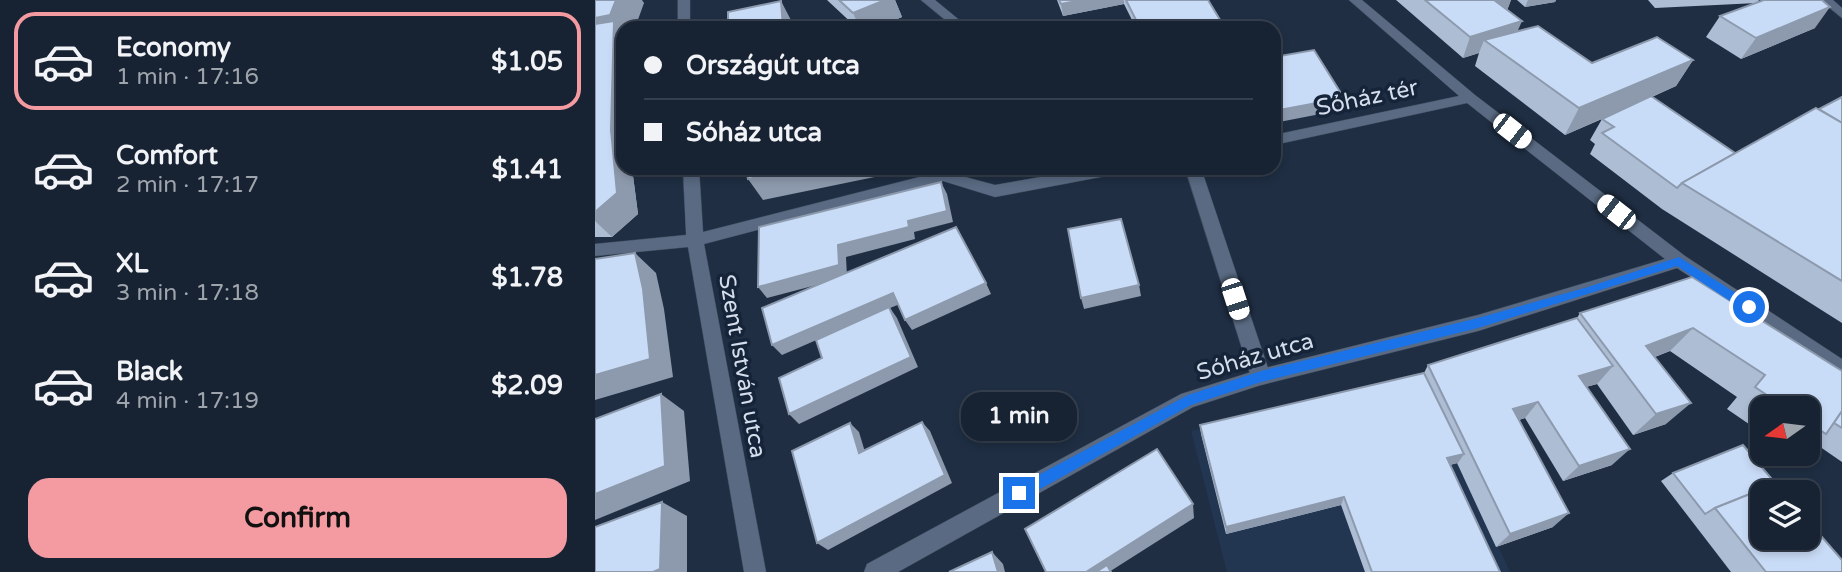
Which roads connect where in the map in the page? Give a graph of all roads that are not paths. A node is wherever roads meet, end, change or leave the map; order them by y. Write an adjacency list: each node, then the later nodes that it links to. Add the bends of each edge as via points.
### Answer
1 (684, 0): 6 (street)
2 (927, 0): 7 (street)
3 (1355, 0): 8 (street)
4 (1826, 0): 5 (street)
5 (1842, 14)
6 (684, 21)
7 (954, 21)
8 (1470, 98): 9 (street, Sóház tér); 15 (street)
9 (1281, 138)
10 (691, 175): 13 (street, Szent István utca)
11 (1051, 175): 13 (street, via 995,191 943,176)
12 (1195, 175): 17 (street)
13 (695, 240): 14 (street); 18 (street, Szent István utca)
14 (595, 250)
15 (1679, 261): 16 (street); 17 (street, Sóház utca, via 1478,323)
16 (1842, 369)
17 (1261, 377): 19 (street, Sóház utca, via 1188,400)
18 (755, 572)
19 (875, 572)

